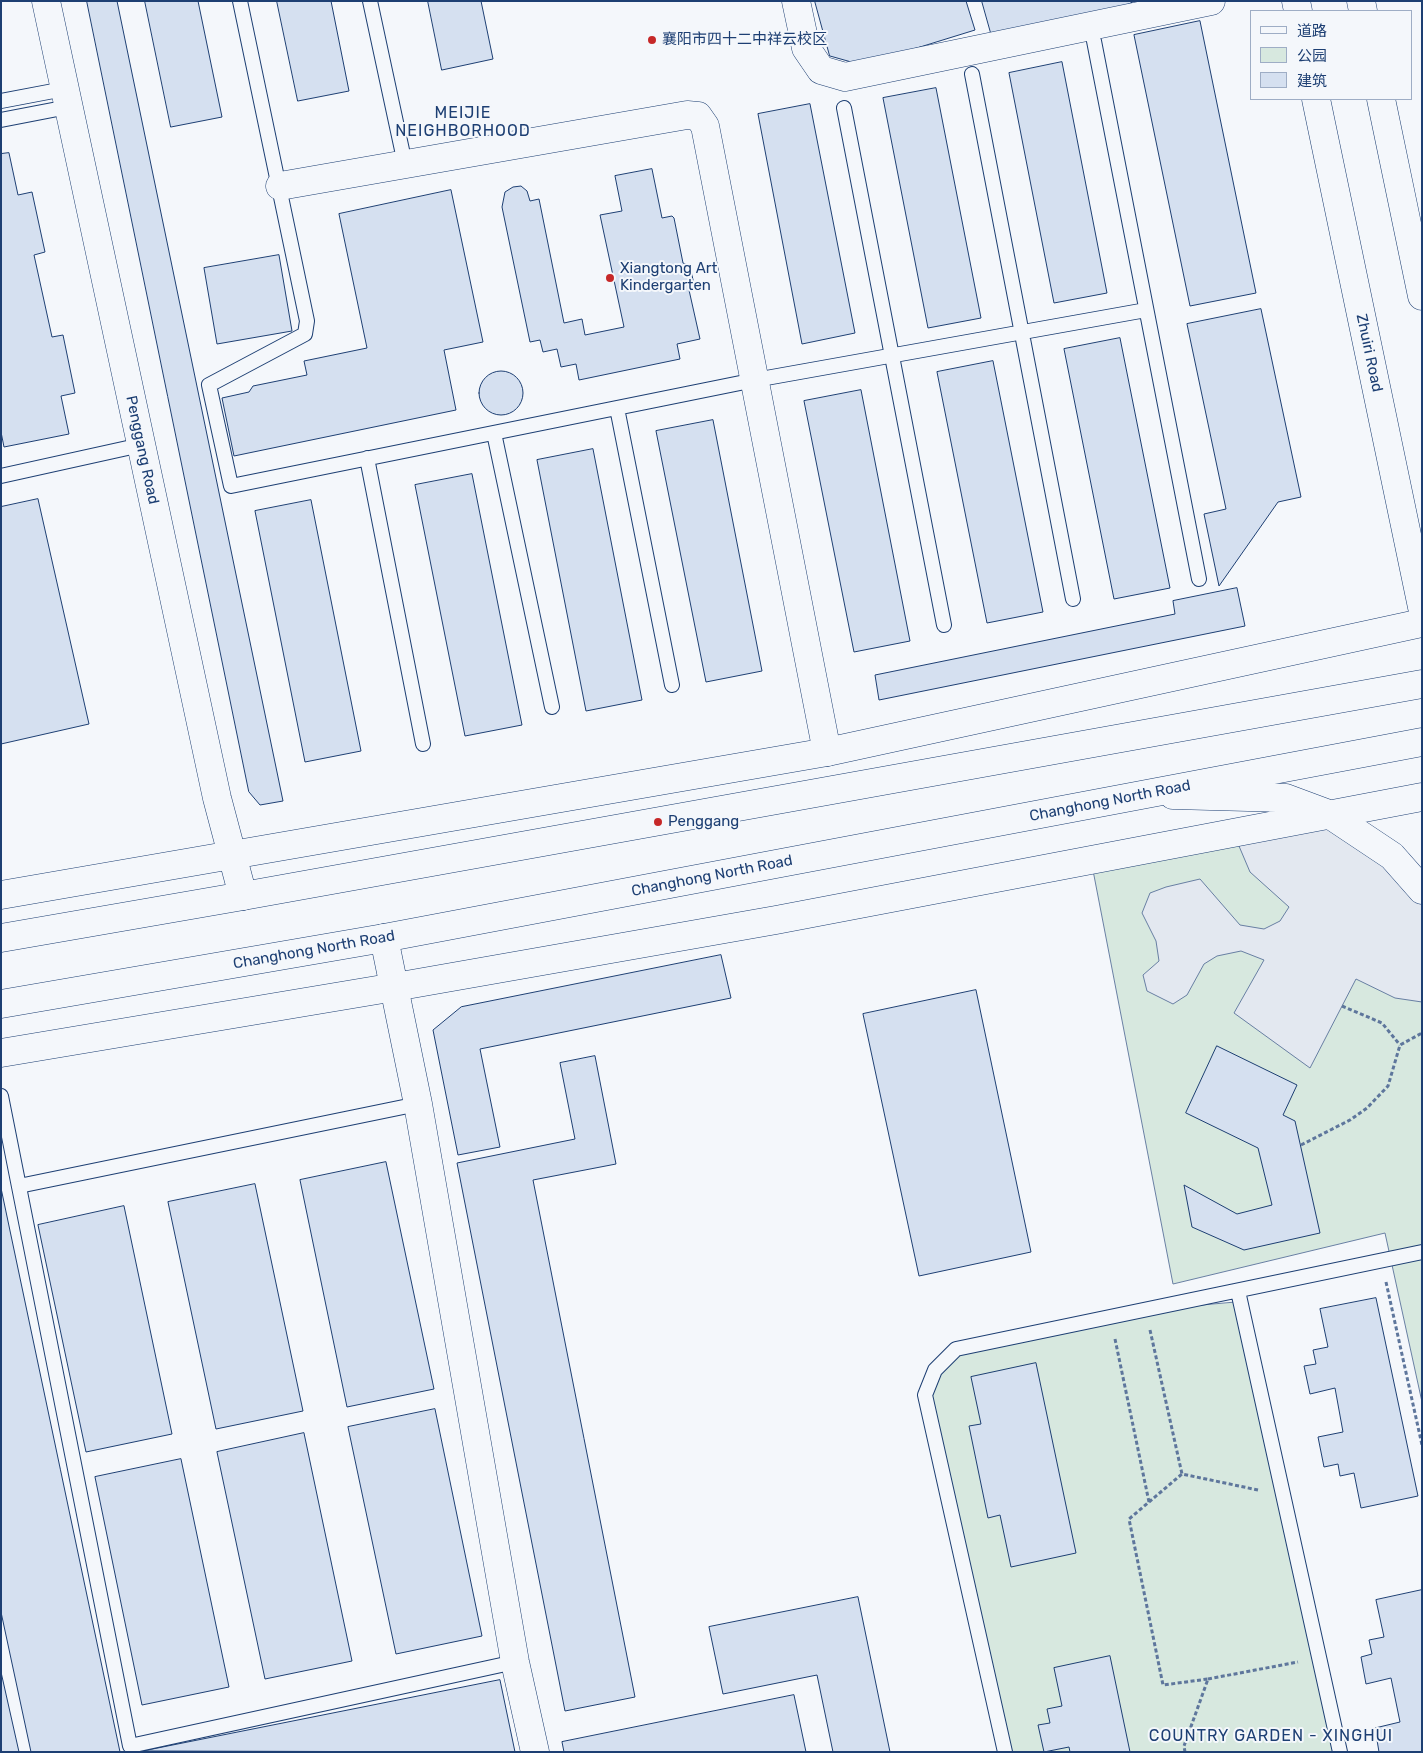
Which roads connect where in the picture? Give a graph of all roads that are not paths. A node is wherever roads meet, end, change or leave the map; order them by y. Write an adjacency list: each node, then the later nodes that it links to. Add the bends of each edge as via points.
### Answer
1 (46, 1): 9 (main road, Penggang Road)
2 (240, 1): 16 (lane)
3 (370, 1): 15 (lane)
4 (796, 1): 6 (main road, via 806,48 821,70 845,77)
5 (1211, 1): 6 (main road)
6 (1181, 4)
7 (1094, 41): 18 (lane)
8 (972, 74): 19 (lane)
9 (66, 98): 12 (lane); 14 (lane); 24 (main road, Penggang Road)
10 (1316, 100): 29 (main road, Zhuiri Road)
11 (1381, 100): 17 (main road)
12 (1, 101)
13 (844, 108): 20 (lane)
14 (1, 120)
15 (405, 164): 16 (main road); 21 (main road, via 687,115 698,116 706,126)
16 (280, 186): 25 (lane, via 307,321 305,334 208,385 231,486)
17 (1422, 296)
18 (1146, 310): 19 (lane); 27 (lane)
19 (1020, 332): 20 (lane); 28 (lane)
20 (892, 356): 21 (lane); 31 (lane)
21 (755, 380): 22 (lane); 37 (main road)
22 (617, 408): 23 (lane); 33 (lane)
23 (494, 433): 25 (lane); 34 (lane)
24 (141, 445): 26 (lane); 41 (main road, Penggang Road)
25 (367, 458): 36 (lane)
26 (1, 476)
27 (1199, 578)
28 (1073, 599)
29 (1422, 607)
30 (1422, 623): 37 (main road)
31 (944, 625)
32 (1422, 684): 44 (main road)
33 (672, 685)
34 (552, 707)
35 (1422, 742): 38 (main road, Changhong North Road)
36 (423, 744)
37 (827, 752): 41 (main road)
38 (1146, 794): 40 (main road, via 1286,798); 46 (main road, Changhong North Road)
39 (1422, 797): 40 (main road)
40 (1330, 814): 42 (main road, via 1392,856); 47 (main road, via 821,912)
41 (232, 854): 43 (main road); 44 (main road, Penggang Road)
42 (1422, 890)
43 (1, 895)
44 (243, 896): 45 (main road)
45 (1, 938)
46 (384, 938): 47 (main road); 48 (main road, Changhong North Road)
47 (395, 987): 49 (main road); 51 (main road)
48 (1, 1004)
49 (1, 1053)
50 (1, 1096): 52 (lane)
51 (418, 1104): 52 (lane); 55 (main road)
52 (19, 1186): 55 (lane, via 130,1746)
53 (1422, 1252): 54 (lane)
54 (1238, 1291): 57 (lane, via 956,1349 935,1370 925,1395); 58 (lane)
55 (515, 1662): 56 (main road)
56 (535, 1752)
57 (1005, 1752)
58 (1340, 1752)

